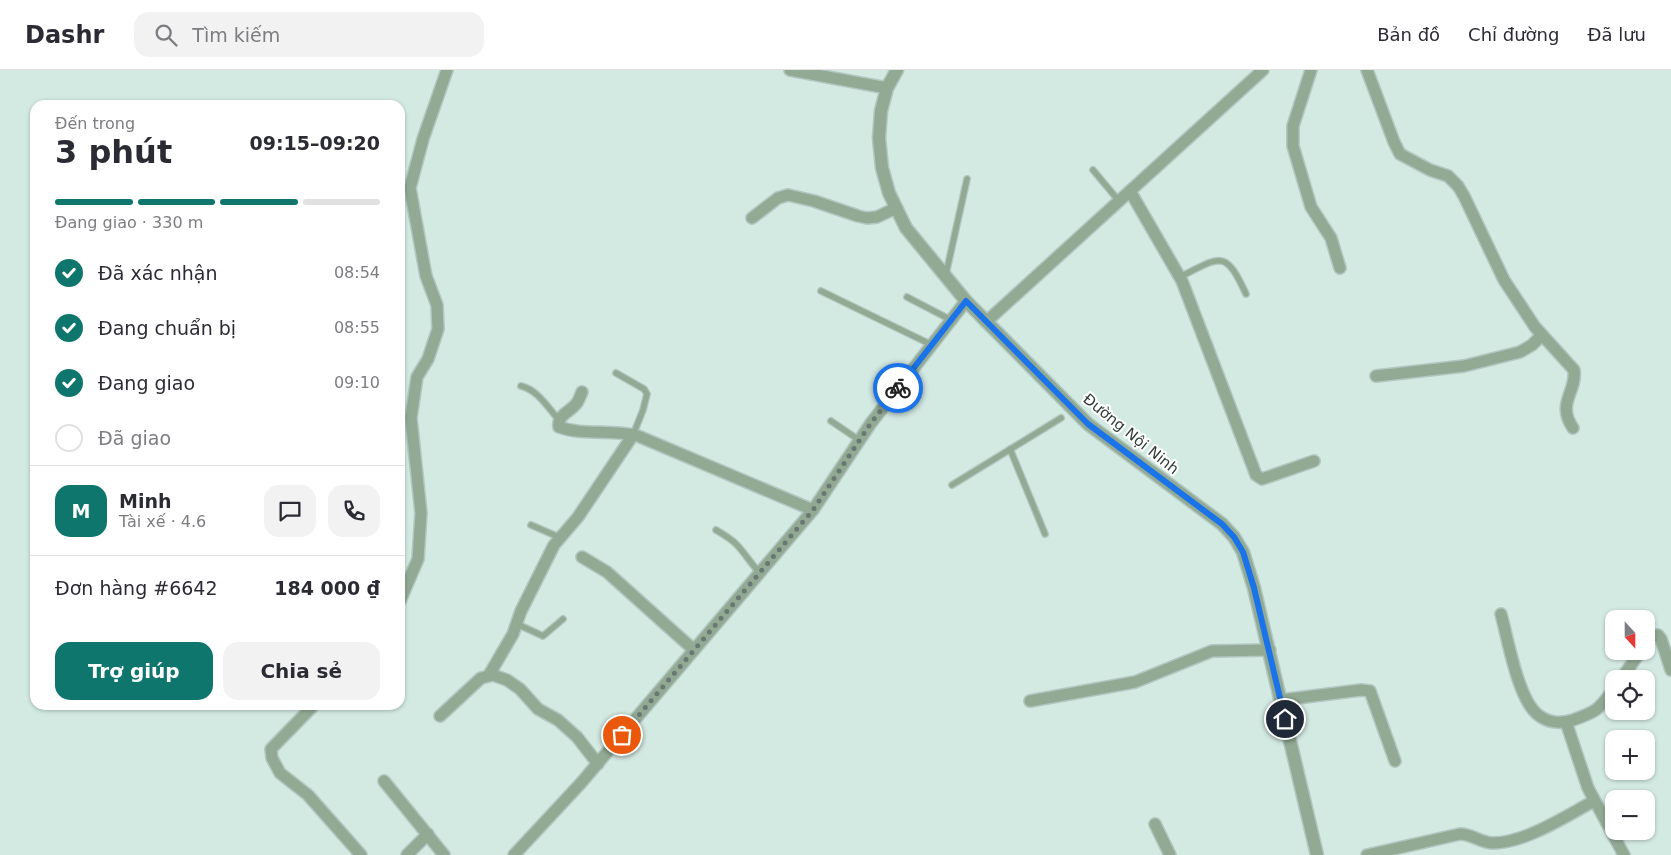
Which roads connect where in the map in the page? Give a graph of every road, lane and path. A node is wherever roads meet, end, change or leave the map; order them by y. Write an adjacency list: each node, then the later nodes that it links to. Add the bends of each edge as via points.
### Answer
1 (447, 70): 45 (street, via 410,188 426,276 437,305 438,329 428,359 417,377 412,418 421,513 418,559)
2 (790, 70): 7 (street)
3 (897, 70): 7 (street, Đường Nội Ninh)
4 (1263, 70): 10 (street)
5 (1311, 70): 14 (street, via 1293,126 1293,146 1311,207 1330,238)
6 (1367, 70): 23 (street, via 1400,154 1448,176 1458,186 1504,280)
7 (887, 88): 12 (street, Đường Nội Ninh, via 879,138 882,168)
8 (1093, 170): 11 (lane)
9 (967, 179): 15 (lane)
10 (1130, 190): 11 (street); 16 (street)
11 (1119, 201): 22 (street)
12 (896, 208): 13 (street, via 867,218 788,195 778,198); 15 (street, Đường Nội Ninh, via 906,228)
13 (752, 218)
14 (1340, 268)
15 (945, 276): 20 (street, Đường Nội Ninh)
16 (1180, 277): 18 (lane, via 1220,259 1233,269); 36 (street, via 1256,475 1262,479)
17 (821, 291): 24 (lane)
18 (1246, 294)
19 (907, 297): 21 (lane)
20 (966, 301): 21 (street); 22 (street, Đường Nội Ninh)
21 (951, 320): 24 (street)
22 (986, 322): 29 (street, Đường Nội Ninh)
23 (1542, 334): 26 (street, via 1520,352 1464,366); 32 (street, via 1574,370 1566,407)
24 (932, 344): 34 (street)
25 (616, 373): 33 (lane, via 647,394)
26 (1376, 376)
27 (521, 386): 30 (lane, via 530,388)
28 (582, 392): 30 (street, via 576,405)
29 (1067, 414): 35 (lane); 51 (street, Đường Nội Ninh, via 1088,424 1222,524 1234,537 1243,552)
30 (559, 420): 33 (street, via 559,427 571,431)
31 (831, 421): 34 (lane)
32 (1573, 428)
33 (633, 435): 38 (street); 42 (street)
34 (859, 440): 38 (street)
35 (1010, 449): 37 (lane); 41 (lane)
36 (1314, 461)
37 (952, 485)
38 (813, 510): 44 (street)
39 (531, 525): 42 (lane)
40 (716, 530): 44 (lane, via 732,540)
41 (1045, 534)
42 (561, 538): 48 (street, via 538,575)
43 (582, 557): 50 (street, via 607,572)
44 (760, 573): 50 (street)
45 (405, 589)
46 (1501, 614): 59 (street, via 1523,692 1530,705 1545,719 1554,723)
47 (563, 619): 48 (lane, via 543,636)
48 (517, 624): 53 (street)
49 (1655, 635): 52 (street, via 1658,634)
50 (694, 650): 61 (street)
51 (1270, 650): 54 (street, Đường Nội Ninh); 56 (street, via 1212,651 1135,682)
52 (1671, 670)
53 (489, 675): 58 (street, via 477,680); 61 (street, via 507,680 538,709 558,720 577,737)
54 (1281, 700): 60 (street, via 1370,691); 72 (street, Đường Nội Ninh)
55 (1605, 700): 59 (street, via 1597,710)
56 (1030, 701)
57 (309, 710): 67 (street, via 271,749 272,758 280,773 308,795)
58 (440, 716)
59 (1566, 722): 63 (street)
60 (1395, 761)
61 (598, 764): 70 (street)
62 (384, 781): 65 (street)
63 (1594, 801): 66 (street, via 1530,835 1496,844 1463,834); 74 (street)
64 (1156, 824): 71 (street)
65 (428, 834): 68 (street); 69 (street)
66 (1411, 850): 73 (street)
67 (361, 855)
68 (407, 855)
69 (444, 855)
70 (514, 855)
71 (1170, 855)
72 (1315, 855)
73 (1367, 855)
74 (1624, 855)

